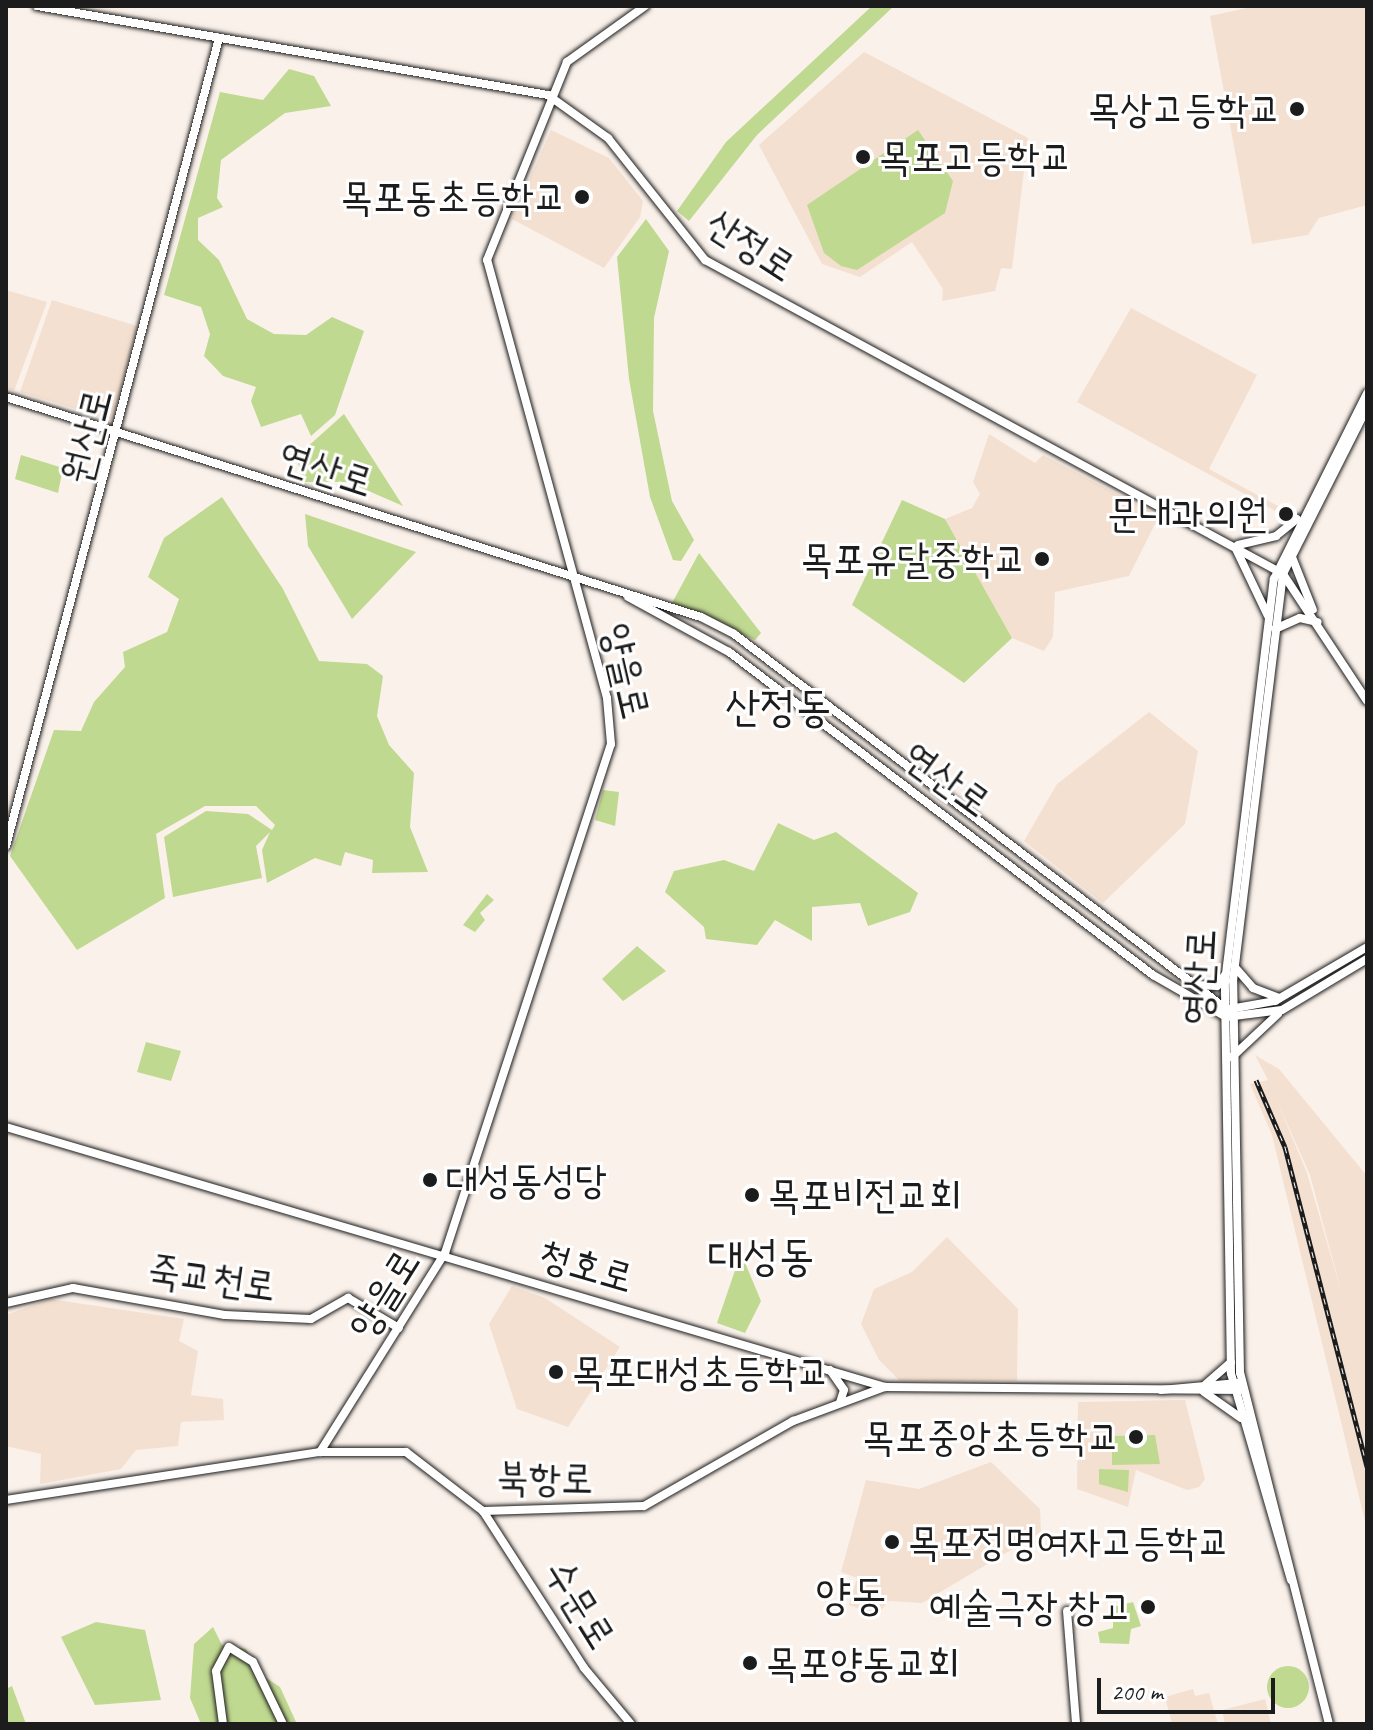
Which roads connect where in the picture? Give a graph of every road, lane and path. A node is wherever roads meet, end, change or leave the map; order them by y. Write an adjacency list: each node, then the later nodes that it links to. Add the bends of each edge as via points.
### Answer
1 (37, 6): 3 (street, 산정로)
2 (645, 6): 4 (street, 양을로, via 575,52)
3 (219, 38): 4 (street, 산정로); 8 (street, 원산로)
4 (548, 95): 10 (street, 산정로, via 608,138 705,260); 13 (street, 양을로, via 487,267)
5 (1367, 393): 9 (street, 영산로)
6 (6, 397): 8 (street, 연산로)
7 (1367, 408): 11 (street, 영산로)
8 (117, 432): 13 (street, 연산로); 19 (street, 원산로)
9 (1304, 511): 10 (street, via 1276,536); 12 (street, 영산로)
10 (1233, 545): 12 (street, 산정로); 15 (street)
11 (1290, 552): 12 (street, 영산로); 16 (street)
12 (1280, 572): 15 (street, 영산로); 16 (street, 산정로); 17 (street, 영산로)
13 (573, 581): 14 (street, 연산로); 29 (street, 양을로, via 608,702 611,744 557,893 471,1189)
14 (628, 597): 23 (street, 연산로, via 734,634); 26 (street, 연산로, via 729,652 1153,975)
15 (1269, 619): 22 (street, 영산로)
16 (1318, 622): 17 (street, via 1300,618); 18 (street, 산정로)
17 (1275, 629): 22 (street, 영산로)
18 (1367, 701)
19 (6, 846)
20 (1367, 947): 24 (street)
21 (1367, 959): 25 (street)
22 (1230, 969): 23 (street, via 1209,988); 24 (street, via 1265,996); 26 (street, 영산로)
23 (1187, 980): 26 (street, 연산로)
24 (1294, 992): 26 (street)
25 (1286, 1007): 26 (street, via 1260,1018); 27 (street)
26 (1229, 1013): 27 (street, 영산로); 32 (street, 영산로)
27 (1232, 1057): 35 (street, 영산로)
28 (6, 1127): 29 (street, 청호로)
29 (445, 1253): 31 (street, 양을로); 33 (street, 청호로)
30 (6, 1303): 31 (street, 죽교천로, via 73,1288 264,1320 311,1319 348,1298)
31 (399, 1328): 39 (street, 양을로)
32 (1231, 1362): 35 (street, 영산로); 36 (street)
33 (829, 1369): 34 (street, 청호로); 37 (street, via 844,1390)
34 (885, 1387): 36 (street, 청호로); 37 (street, 북항로)
35 (1238, 1387): 36 (street, 청호로); 38 (street, 영산로); 42 (street, 영산로)
36 (1205, 1388): 38 (street)
37 (840, 1402): 41 (street, 북항로, via 644,1506)
38 (1241, 1418): 42 (street, 영산로)
39 (320, 1452): 40 (street, 북항로); 41 (street, 북항로, via 406,1452)
40 (6, 1500)
41 (483, 1511): 46 (street, 수문로, via 584,1668)
42 (1291, 1581): 48 (street, 영산로)
43 (1067, 1611): 47 (street)
44 (223, 1724): 45 (street, via 216,1671 229,1647 253,1662)
45 (283, 1724)
46 (631, 1724)
47 (1076, 1724)
48 (1329, 1724)

